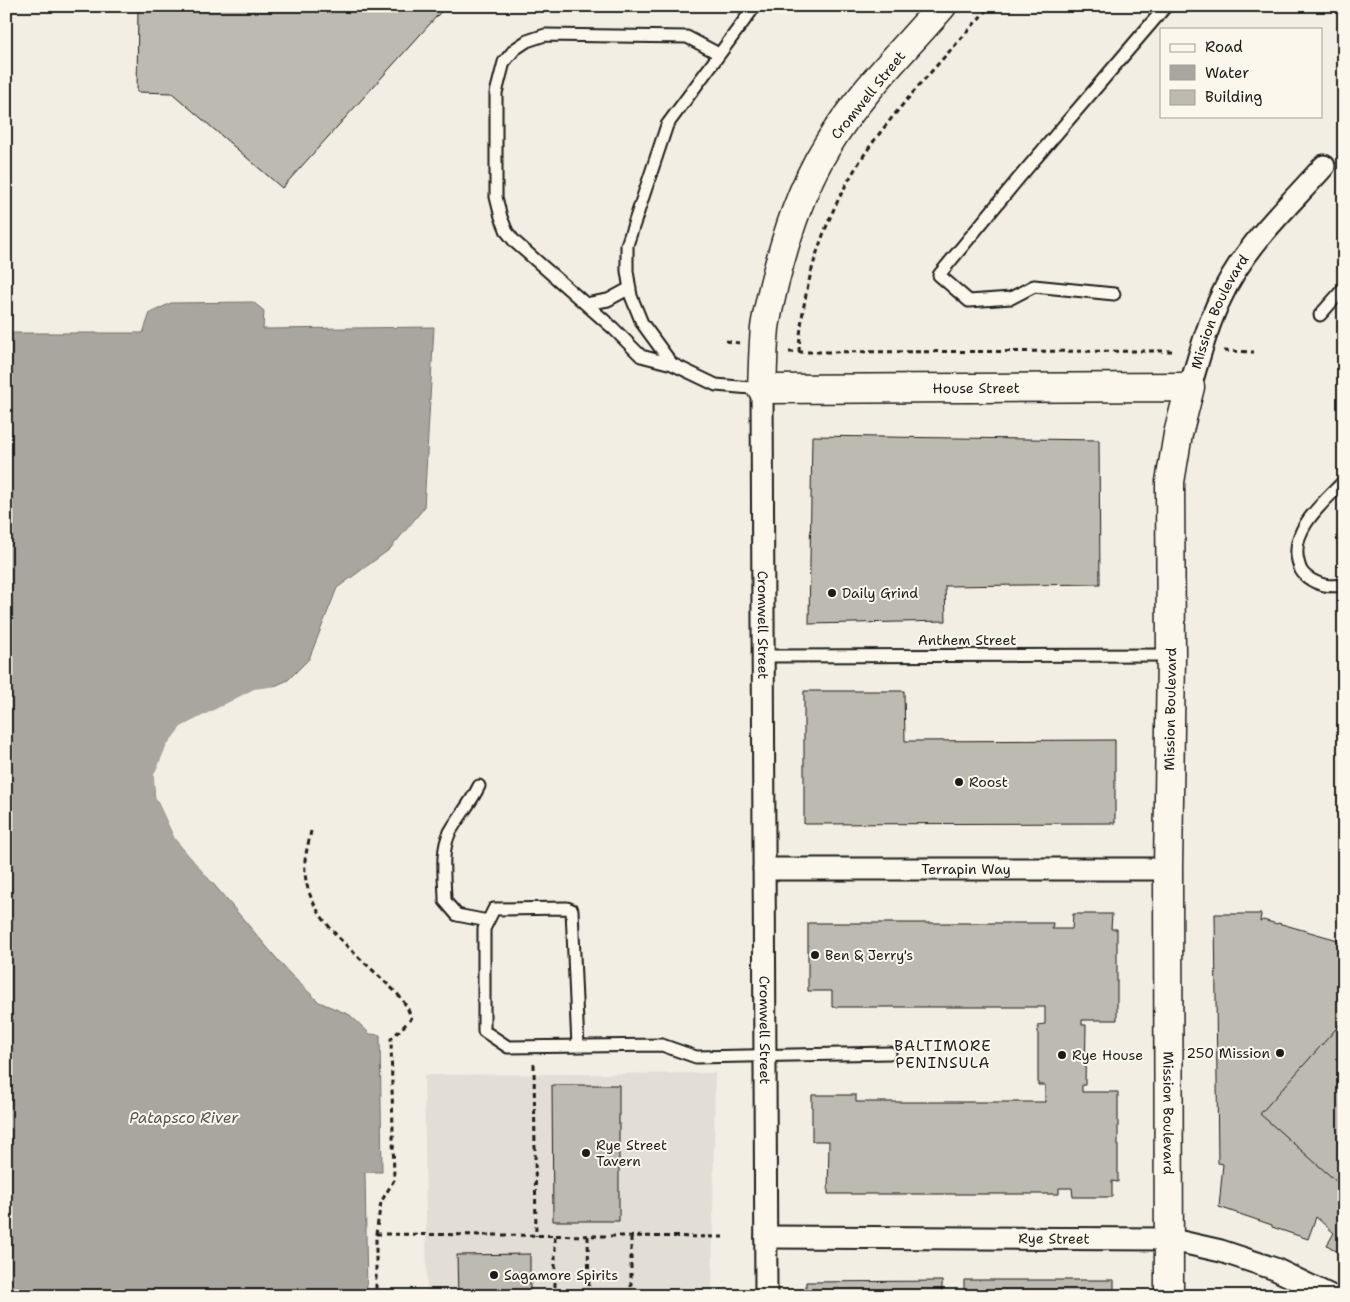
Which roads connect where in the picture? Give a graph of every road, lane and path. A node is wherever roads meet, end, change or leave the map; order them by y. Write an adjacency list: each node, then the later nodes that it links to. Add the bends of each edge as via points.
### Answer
1 (755, 6): 5 (lane)
2 (942, 6): 17 (street, Cromwell Street, via 863,97 827,147 805,189 771,297 765,327)
3 (990, 6): 12 (path, via 889,122 853,173 815,256 806,292 799,352)
4 (1166, 6): 9 (lane, via 939,275 969,301 1011,298 1034,286)
5 (719, 54): 7 (lane, via 667,125 627,245 626,271); 10 (lane, via 687,38 545,35 527,41 504,62 496,93 496,197 500,217 515,242)
6 (1324, 166): 16 (street, Mission Boulevard, via 1247,253 1221,296)
7 (630, 288): 10 (lane, via 608,300); 15 (lane, via 642,323)
8 (1344, 288): 11 (lane)
9 (1114, 294)
10 (586, 304): 15 (lane, via 641,356)
11 (1320, 315)
12 (1167, 351)
13 (1244, 352): 14 (path)
14 (1254, 352)
15 (672, 364): 17 (lane, via 716,385)
16 (1190, 387): 17 (street, House Street); 20 (street, Mission Boulevard, via 1170,482)
17 (762, 389): 21 (street, Cromwell Street)
18 (1344, 481): 19 (lane, via 1300,533 1296,552 1300,571 1316,584)
19 (1344, 585)
20 (1171, 655): 21 (lane, Anthem Street); 25 (street, Mission Boulevard)
21 (764, 656): 24 (street, Cromwell Street)
22 (479, 786): 26 (lane, via 450,833 445,850 445,901 457,915)
23 (311, 831): 31 (path, via 305,861 314,905 335,932 404,1002 411,1019 391,1039 394,1180 381,1202)
24 (764, 869): 25 (street, Terrapin Way); 30 (street, Cromwell Street)
25 (1168, 869): 38 (street, Mission Boulevard)
26 (488, 921): 27 (lane, via 484,929 484,1030 508,1047); 28 (lane, via 494,909 572,910)
27 (535, 1046): 28 (lane); 32 (path)
28 (578, 1046): 30 (lane, via 662,1045 696,1057)
29 (890, 1053): 30 (lane)
30 (765, 1056): 37 (street, Cromwell Street)
31 (376, 1234): 32 (path); 39 (path)
32 (536, 1236): 33 (path)
33 (555, 1236): 34 (path); 40 (path)
34 (588, 1236): 35 (path); 41 (path)
35 (631, 1236): 36 (path); 42 (path)
36 (726, 1237)
37 (766, 1238): 38 (street, Rye Street); 43 (street, Cromwell Street)
38 (1168, 1239): 44 (street, Mission Boulevard); 45 (street, Rye Street, via 1221,1251 1276,1269)
39 (376, 1296)
40 (555, 1296)
41 (589, 1296)
42 (631, 1296)
43 (766, 1296)
44 (1169, 1296)
45 (1331, 1296)

